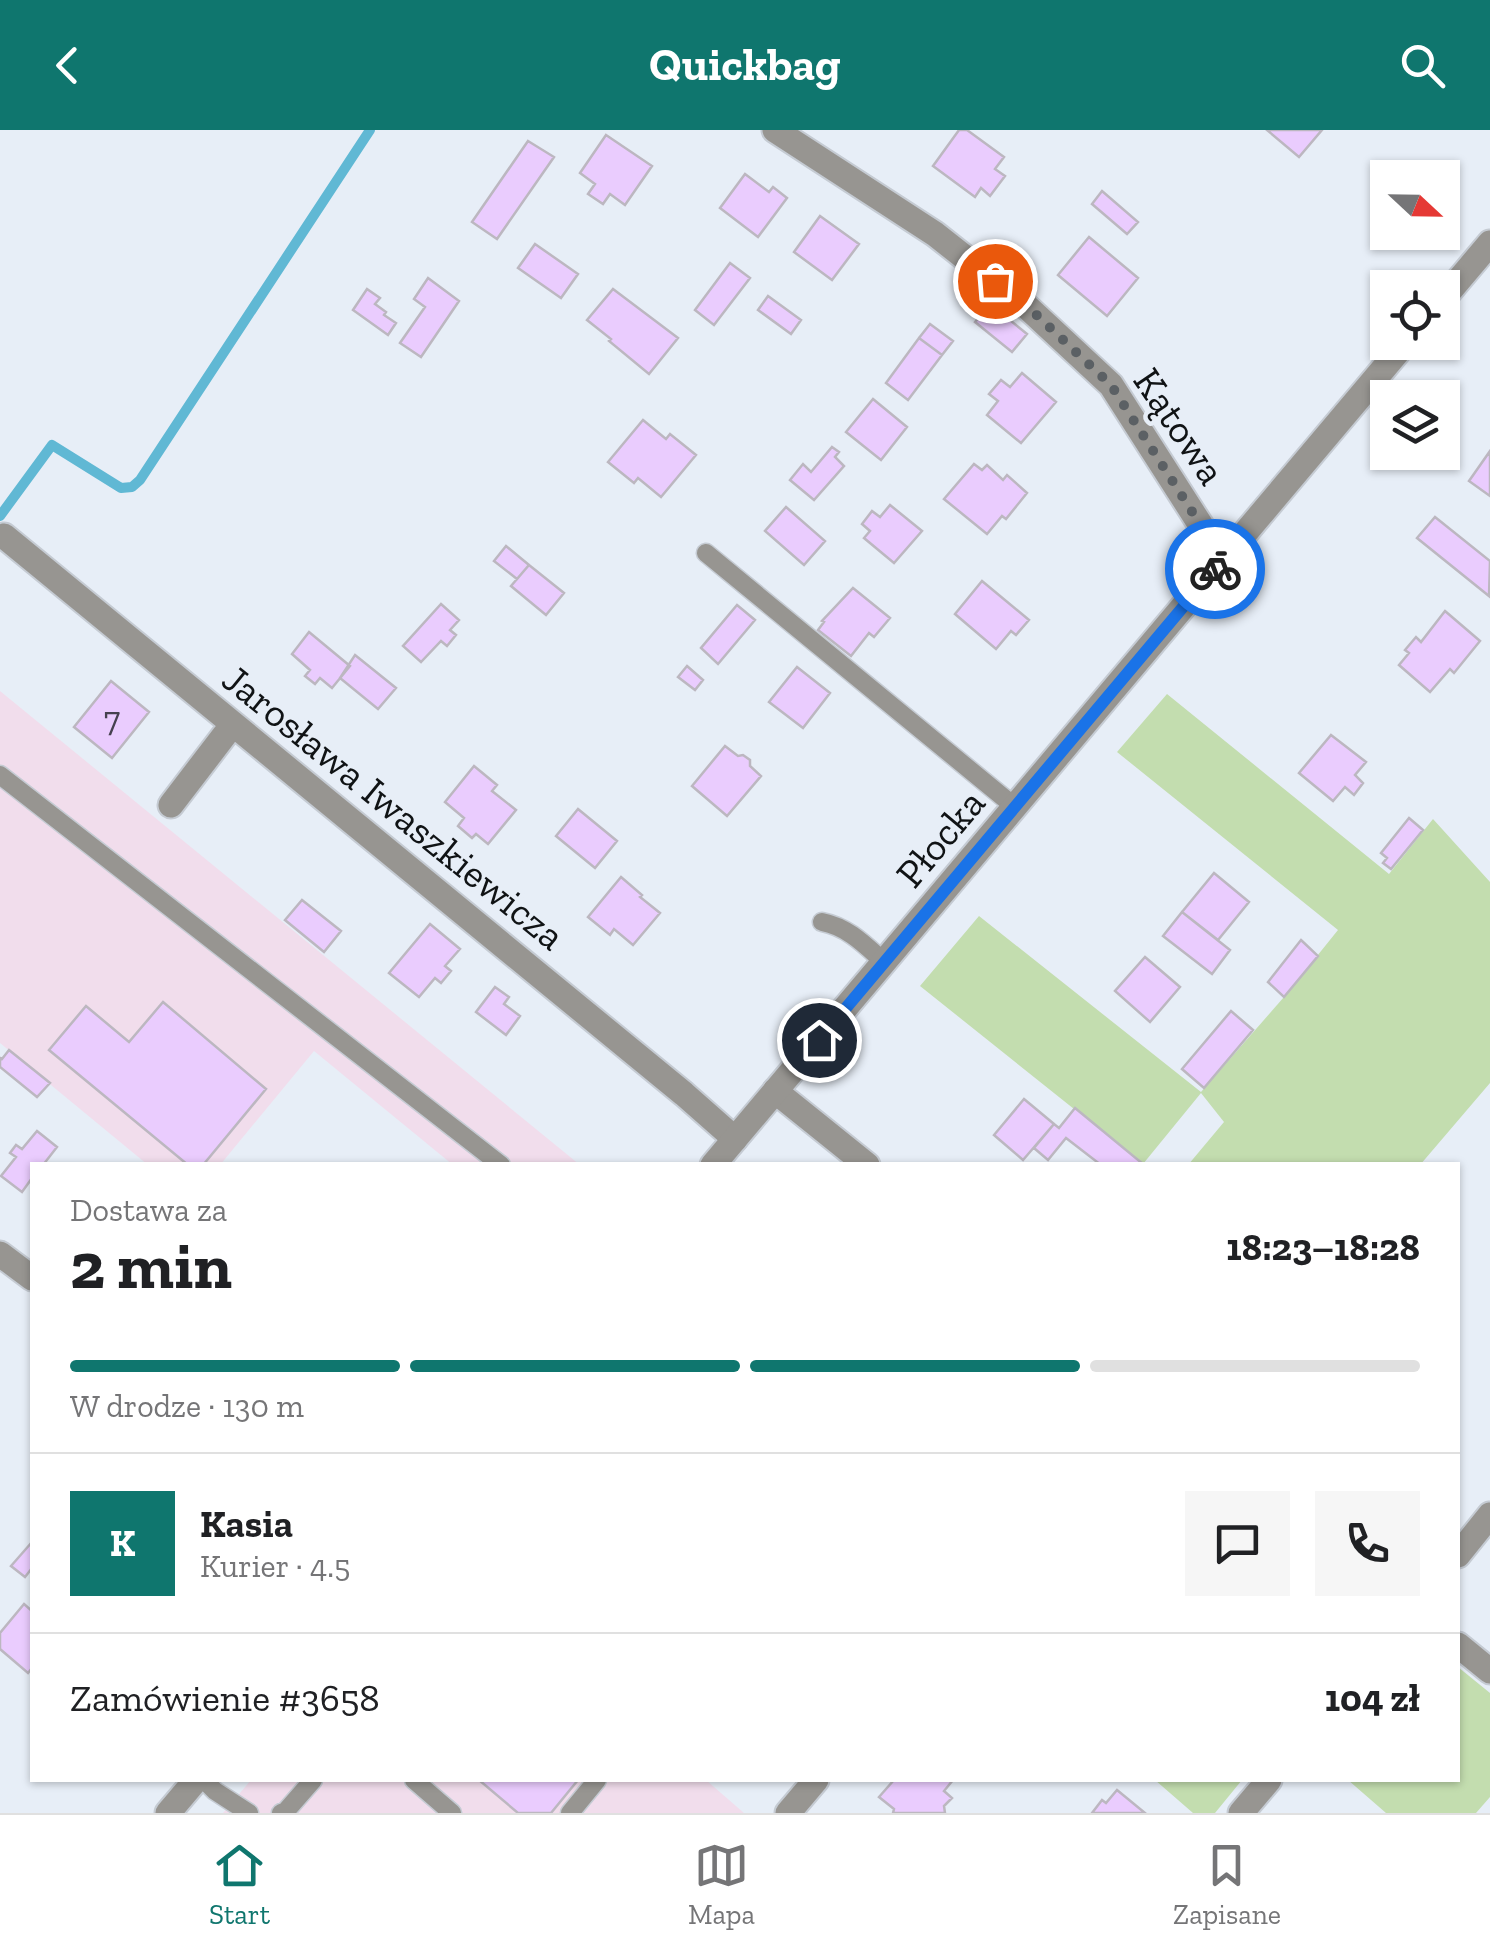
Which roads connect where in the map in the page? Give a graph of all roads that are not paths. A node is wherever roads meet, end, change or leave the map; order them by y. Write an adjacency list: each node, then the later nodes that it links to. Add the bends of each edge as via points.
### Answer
1 (776, 130): 7 (street, Kątowa, via 935,234 1026,305 1111,385)
2 (1490, 243): 3 (street)
3 (1460, 279)
4 (1391, 360): 7 (street, Płocka)
5 (4, 536): 8 (street, Jarosława Iwaszkiewicza)
6 (706, 554): 11 (lane)
7 (1223, 560): 11 (street, Płocka)
8 (233, 724): 10 (street); 15 (street, Jarosława Iwaszkiewicza)
9 (0, 776): 16 (lane)
10 (171, 805)
11 (1014, 807): 13 (street, Płocka)
12 (822, 922): 13 (lane, via 850,933)
13 (884, 962): 14 (street, Płocka)
14 (775, 1091): 15 (street, Płocka); 18 (street)
15 (735, 1139): 17 (street, Płocka)
16 (497, 1162)
17 (716, 1162)
18 (863, 1162)
19 (0, 1254): 20 (street)
20 (30, 1276)
21 (1490, 1515): 22 (street)
22 (1460, 1552)
23 (1460, 1647): 24 (street)
24 (1490, 1671)
25 (198, 1782): 32 (street)
26 (203, 1782): 33 (lane)
27 (311, 1782): 34 (lane)
28 (416, 1782): 35 (lane)
29 (595, 1782): 36 (lane)
30 (814, 1782): 37 (street)
31 (1267, 1782): 38 (street)
32 (168, 1813)
33 (249, 1813)
34 (282, 1813)
35 (452, 1813)
36 (570, 1813)
37 (788, 1813)
38 (1242, 1813)

